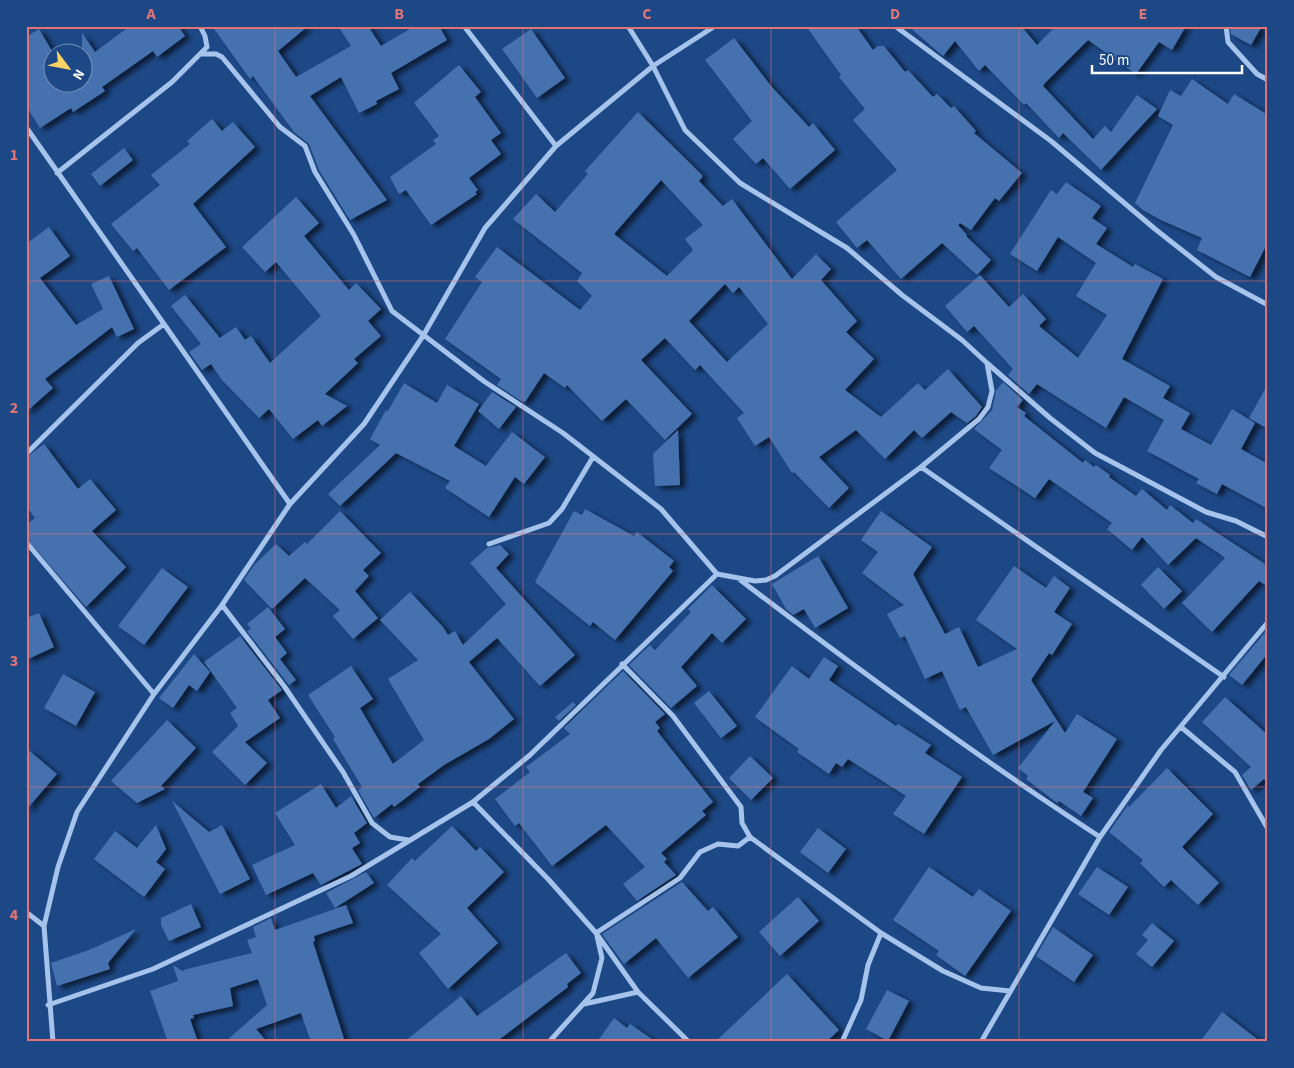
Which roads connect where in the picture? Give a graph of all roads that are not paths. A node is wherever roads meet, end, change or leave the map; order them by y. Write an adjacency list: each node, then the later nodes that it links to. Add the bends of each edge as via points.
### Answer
1 (200, 26): 7 (street, via 207,47)
2 (464, 26): 11 (street)
3 (628, 26): 8 (street)
4 (715, 26): 8 (street)
5 (895, 26): 13 (street, via 1051,141 1216,277)
6 (1226, 26): 9 (street, via 1228,42 1257,74)
7 (202, 54): 12 (street, via 172,82); 15 (street, via 222,57 280,127 305,146 315,172 354,235 392,311)
8 (653, 66): 11 (street); 16 (street, via 685,130 740,183 847,248)
9 (1268, 80)
10 (26, 126): 12 (street)
11 (556, 146): 15 (street, via 485,228)
12 (57, 173): 14 (street)
13 (1268, 306)
14 (164, 324): 17 (street, via 138,343); 20 (street)
15 (423, 336): 18 (street); 20 (street, via 364,424)
16 (987, 362): 19 (street, via 992,391 988,406 979,418); 21 (street, via 1050,418 1095,452 1206,512 1236,521)
17 (26, 454)
18 (593, 457): 23 (street, via 549,523); 24 (street, via 661,509)
19 (921, 467): 25 (street, via 775,576 755,581); 29 (street)
20 (290, 504): 26 (street)
21 (1268, 537)
22 (26, 542): 30 (street)
23 (489, 544)
24 (717, 574): 25 (street); 28 (street)
25 (736, 577): 35 (street, via 858,670)
26 (222, 605): 30 (street); 36 (street, via 333,756 372,824 390,837)
27 (1268, 622): 29 (street)
28 (622, 664): 32 (street, via 530,755); 34 (street, via 673,716 736,800 741,807 742,823)
29 (1224, 677): 31 (street)
30 (154, 694): 38 (street, via 77,812 58,867)
31 (1181, 726): 33 (street, via 1235,772); 35 (street)
32 (473, 802): 36 (street); 39 (street)
33 (1268, 829)
34 (750, 837): 39 (street, via 738,846 718,844 700,852 680,878); 40 (street)
35 (1100, 837): 41 (street)
36 (409, 840): 43 (street, via 350,876 153,969)
37 (26, 912): 38 (street)
38 (44, 926): 43 (street)
39 (596, 934): 42 (street); 44 (street, via 602,958 593,992)
40 (881, 934): 41 (street, via 981,988); 48 (street, via 868,965 861,1000)
41 (1010, 991): 49 (street)
42 (638, 992): 44 (street); 47 (street)
43 (48, 1004): 45 (street)
44 (584, 1004): 46 (street)
45 (53, 1042)
46 (549, 1042)
47 (689, 1042)
48 (842, 1042)
49 (980, 1042)

